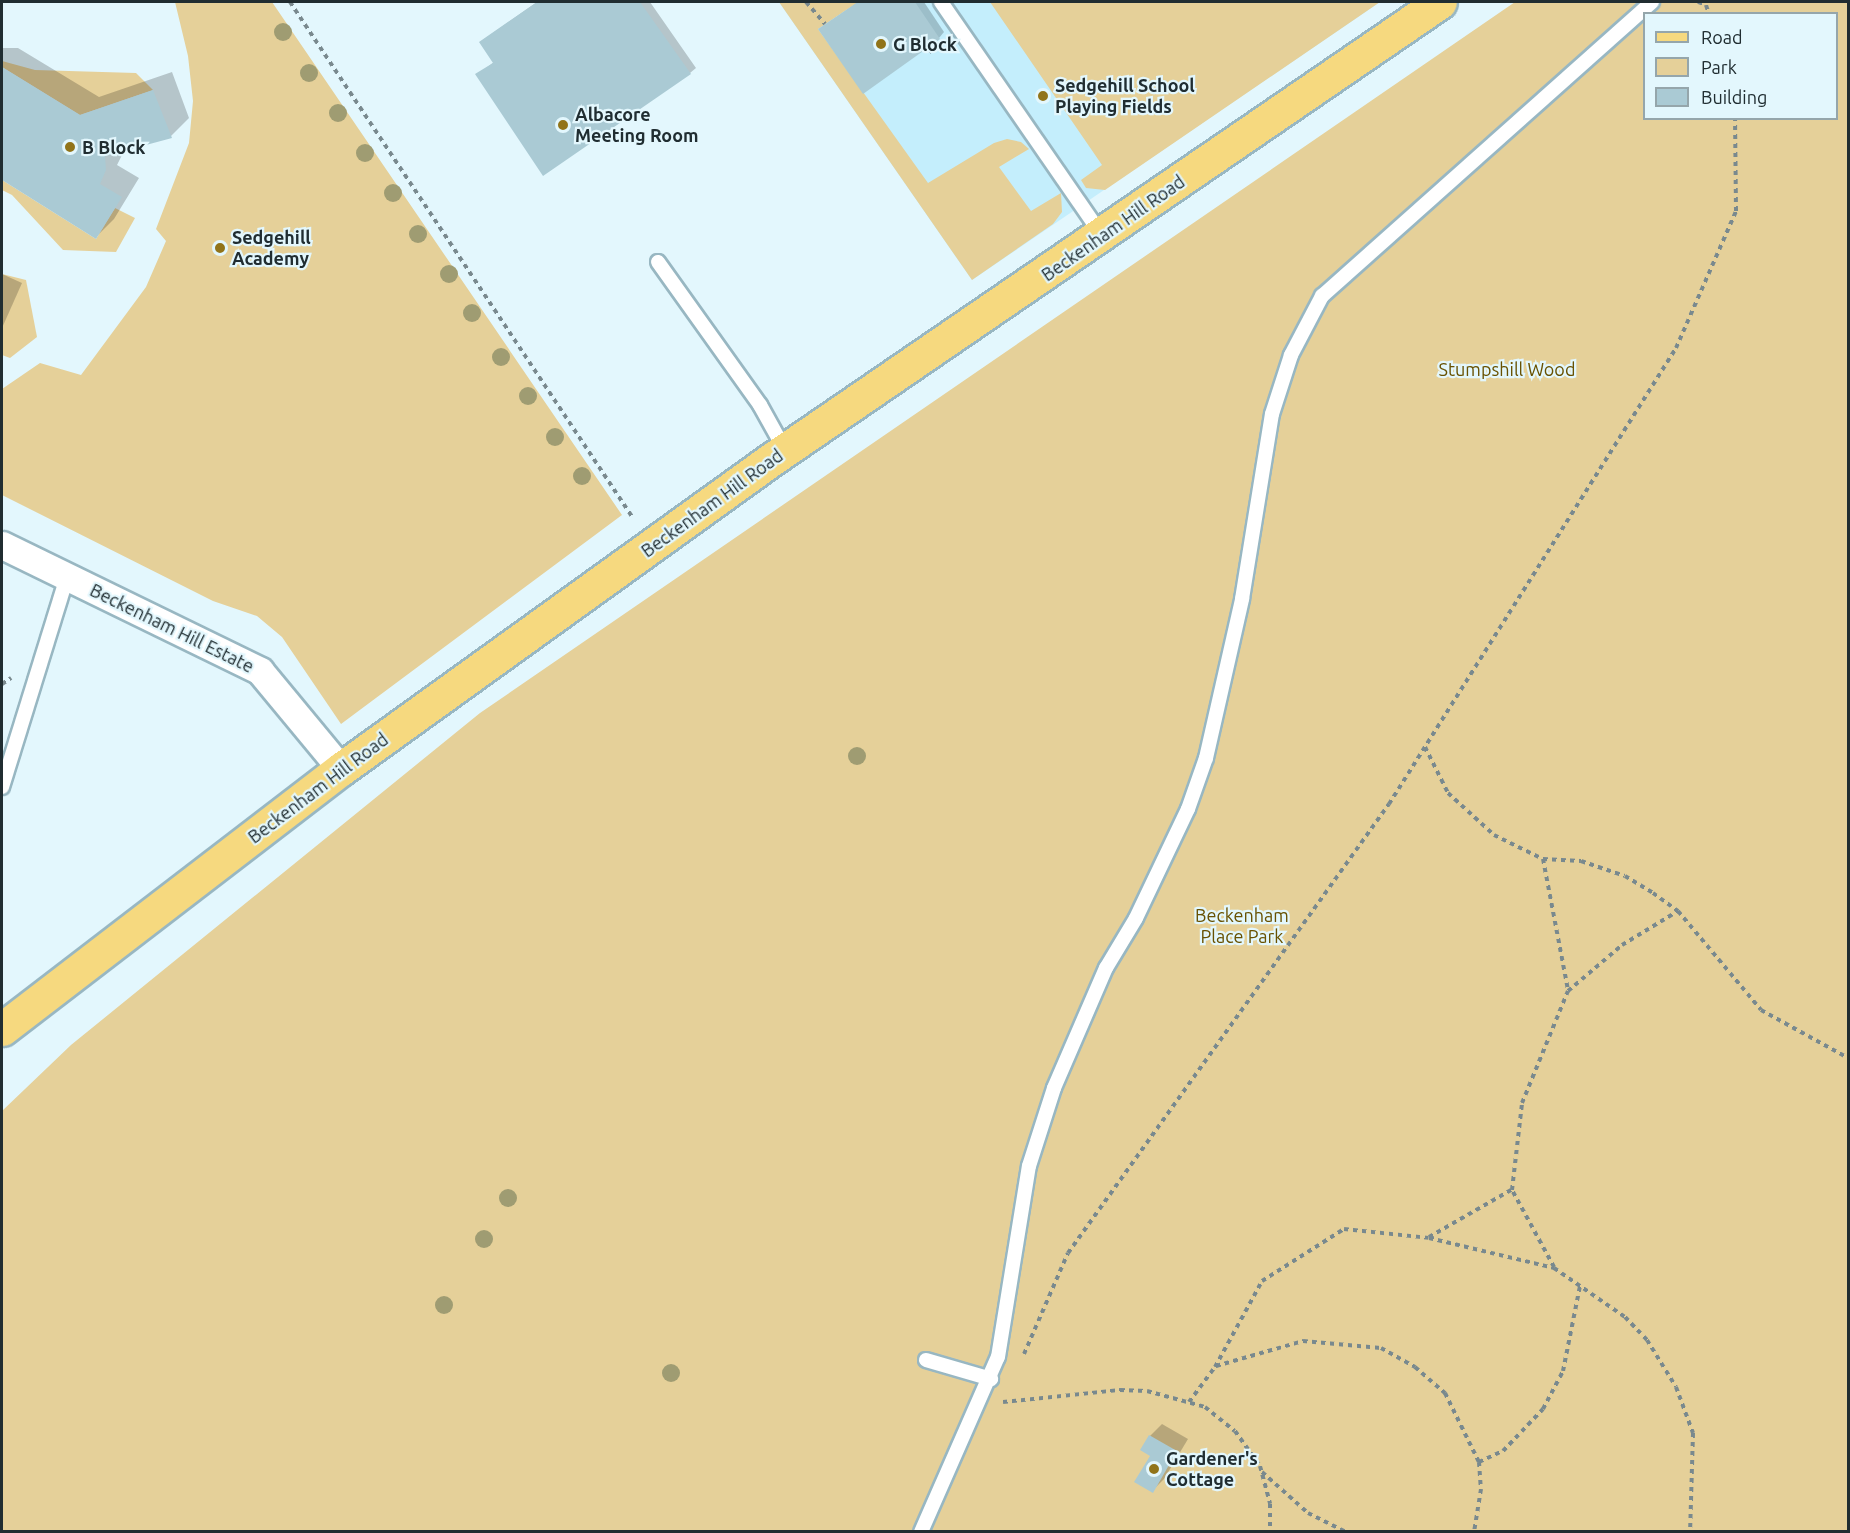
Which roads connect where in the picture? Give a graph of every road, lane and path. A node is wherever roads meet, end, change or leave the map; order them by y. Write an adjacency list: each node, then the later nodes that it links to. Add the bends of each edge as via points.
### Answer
1 (290, 2): 14 (path)
2 (807, 2): 8 (path)
3 (941, 2): 10 (lane)
4 (1440, 2): 10 (main road, Beckenham Hill Road)
5 (1652, 2): 31 (lane, via 1322,297 1291,355 1272,414 1242,599 1206,758 1188,809 1136,918 1107,968 1054,1088 1029,1166 998,1357)
6 (1698, 2): 7 (path, via 1706,5)
7 (1708, 12)
8 (825, 24)
9 (1735, 120): 16 (path, via 1736,211 1676,348)
10 (1102, 235): 12 (main road, Beckenham Hill Road)
11 (658, 262): 12 (lane, via 754,396)
12 (785, 450): 14 (main road, Beckenham Hill Road)
13 (2, 545): 15 (street, Beckenham Hill Estate)
14 (652, 546): 17 (main road, Beckenham Hill Road)
15 (67, 577): 17 (street, Beckenham Hill Estate, via 260,671); 18 (lane)
16 (1425, 747): 19 (path, via 1448,793 1494,835); 28 (path, via 1389,804 1068,1253)
17 (341, 769): 22 (main road, Beckenham Hill Road)
18 (2, 786)
19 (1543, 859): 20 (path, via 1581,861 1625,876); 21 (path)
20 (1678, 911): 21 (path, via 1622,945); 23 (path, via 1761,1010)
21 (1568, 991): 24 (path, via 1522,1103)
22 (2, 1029)
23 (1848, 1058)
24 (1512, 1190): 25 (path); 26 (path)
25 (1429, 1238): 26 (path); 30 (path, via 1344,1229 1262,1281)
26 (1554, 1268): 27 (path)
27 (1580, 1286): 37 (path, via 1563,1371 1543,1409 1503,1451); 43 (path, via 1624,1317 1647,1340 1676,1387 1694,1433)
28 (1022, 1359)
29 (926, 1360): 31 (lane)
30 (1215, 1367): 35 (path); 37 (path, via 1303,1341 1381,1348 1416,1367 1445,1393)
31 (990, 1379): 33 (lane)
32 (1008, 1391): 34 (path)
33 (984, 1395): 34 (path); 39 (lane)
34 (1004, 1402): 35 (path, via 1120,1390 1147,1391); 36 (path)
35 (1189, 1402): 38 (path, via 1205,1407 1235,1431 1250,1449)
36 (1000, 1411)
37 (1479, 1462): 42 (path, via 1481,1489)
38 (1261, 1472): 40 (path, via 1270,1504); 41 (path, via 1308,1513)
39 (921, 1532)
40 (1270, 1532)
41 (1346, 1532)
42 (1474, 1532)
43 (1690, 1532)

